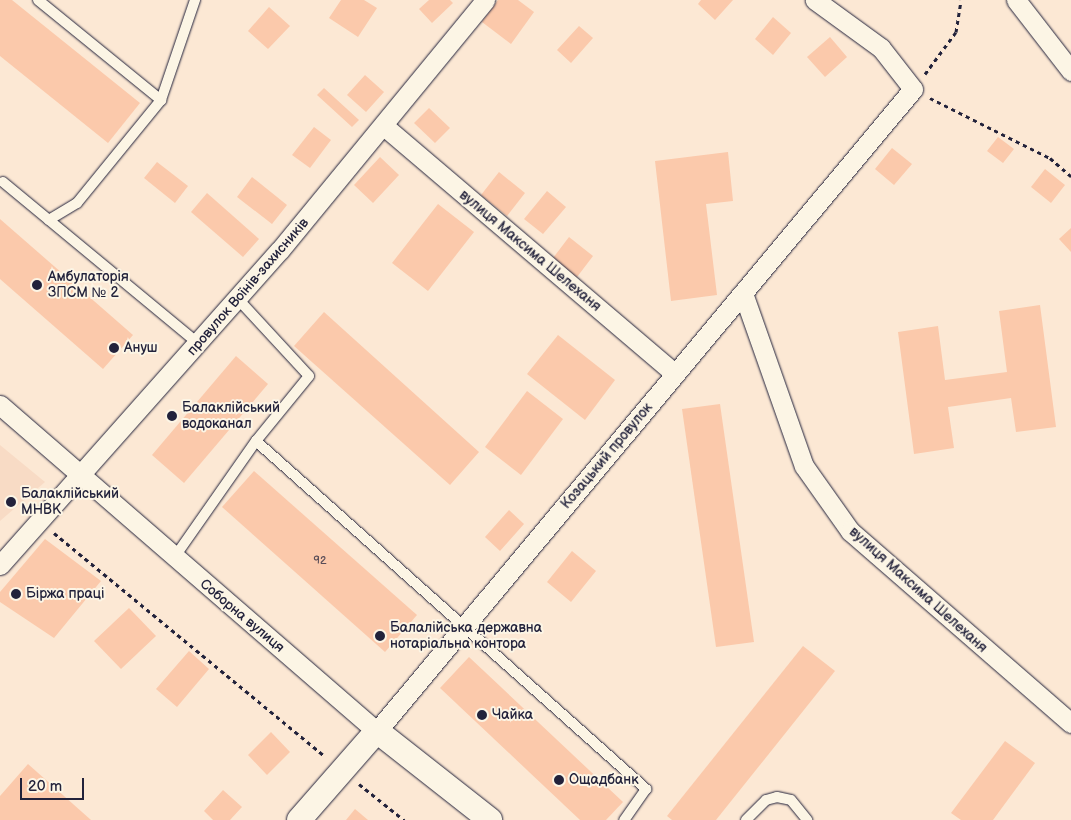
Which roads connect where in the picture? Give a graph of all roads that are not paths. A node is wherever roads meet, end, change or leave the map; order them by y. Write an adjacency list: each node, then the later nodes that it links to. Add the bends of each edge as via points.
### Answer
1 (38, 0): 7 (lane)
2 (195, 0): 7 (lane)
3 (485, 0): 8 (street, провулок Воїнів-захисників)
4 (814, 0): 11 (street, Козацький провулок, via 881,48 913,89)
5 (1016, 0): 6 (street)
6 (1071, 71)
7 (161, 100): 10 (lane, via 77,203)
8 (385, 127): 12 (street, провулок Воїнів-захисників); 14 (street, вулиця Максима Шелеханя)
9 (3, 182): 10 (lane)
10 (49, 220): 13 (lane)
11 (743, 293): 14 (street, Козацький провулок); 21 (street, вулиця Максима Шелеханя, via 804,466 850,531)
12 (237, 298): 13 (street, провулок Воїнів-захисників); 16 (lane, via 310,376)
13 (199, 344): 17 (street, провулок Воїнів-захисників)
14 (675, 374): 20 (street, Козацький провулок)
15 (0, 405): 17 (street, Соборна вулиця)
16 (256, 441): 18 (lane); 20 (lane)
17 (80, 476): 18 (street, Соборна вулиця); 19 (street, провулок Воїнів-захисників)
18 (174, 558): 22 (street, Соборна вулиця)
19 (0, 565)
20 (466, 624): 22 (street, Козацький провулок); 25 (lane, via 646,789)
21 (1071, 722)
22 (378, 731): 23 (street, Козацький провулок); 24 (street, Соборна вулиця)
23 (299, 820)
24 (490, 820)
25 (624, 820)
26 (746, 820): 27 (lane, via 759,806 777,798 791,800)
27 (808, 820)

